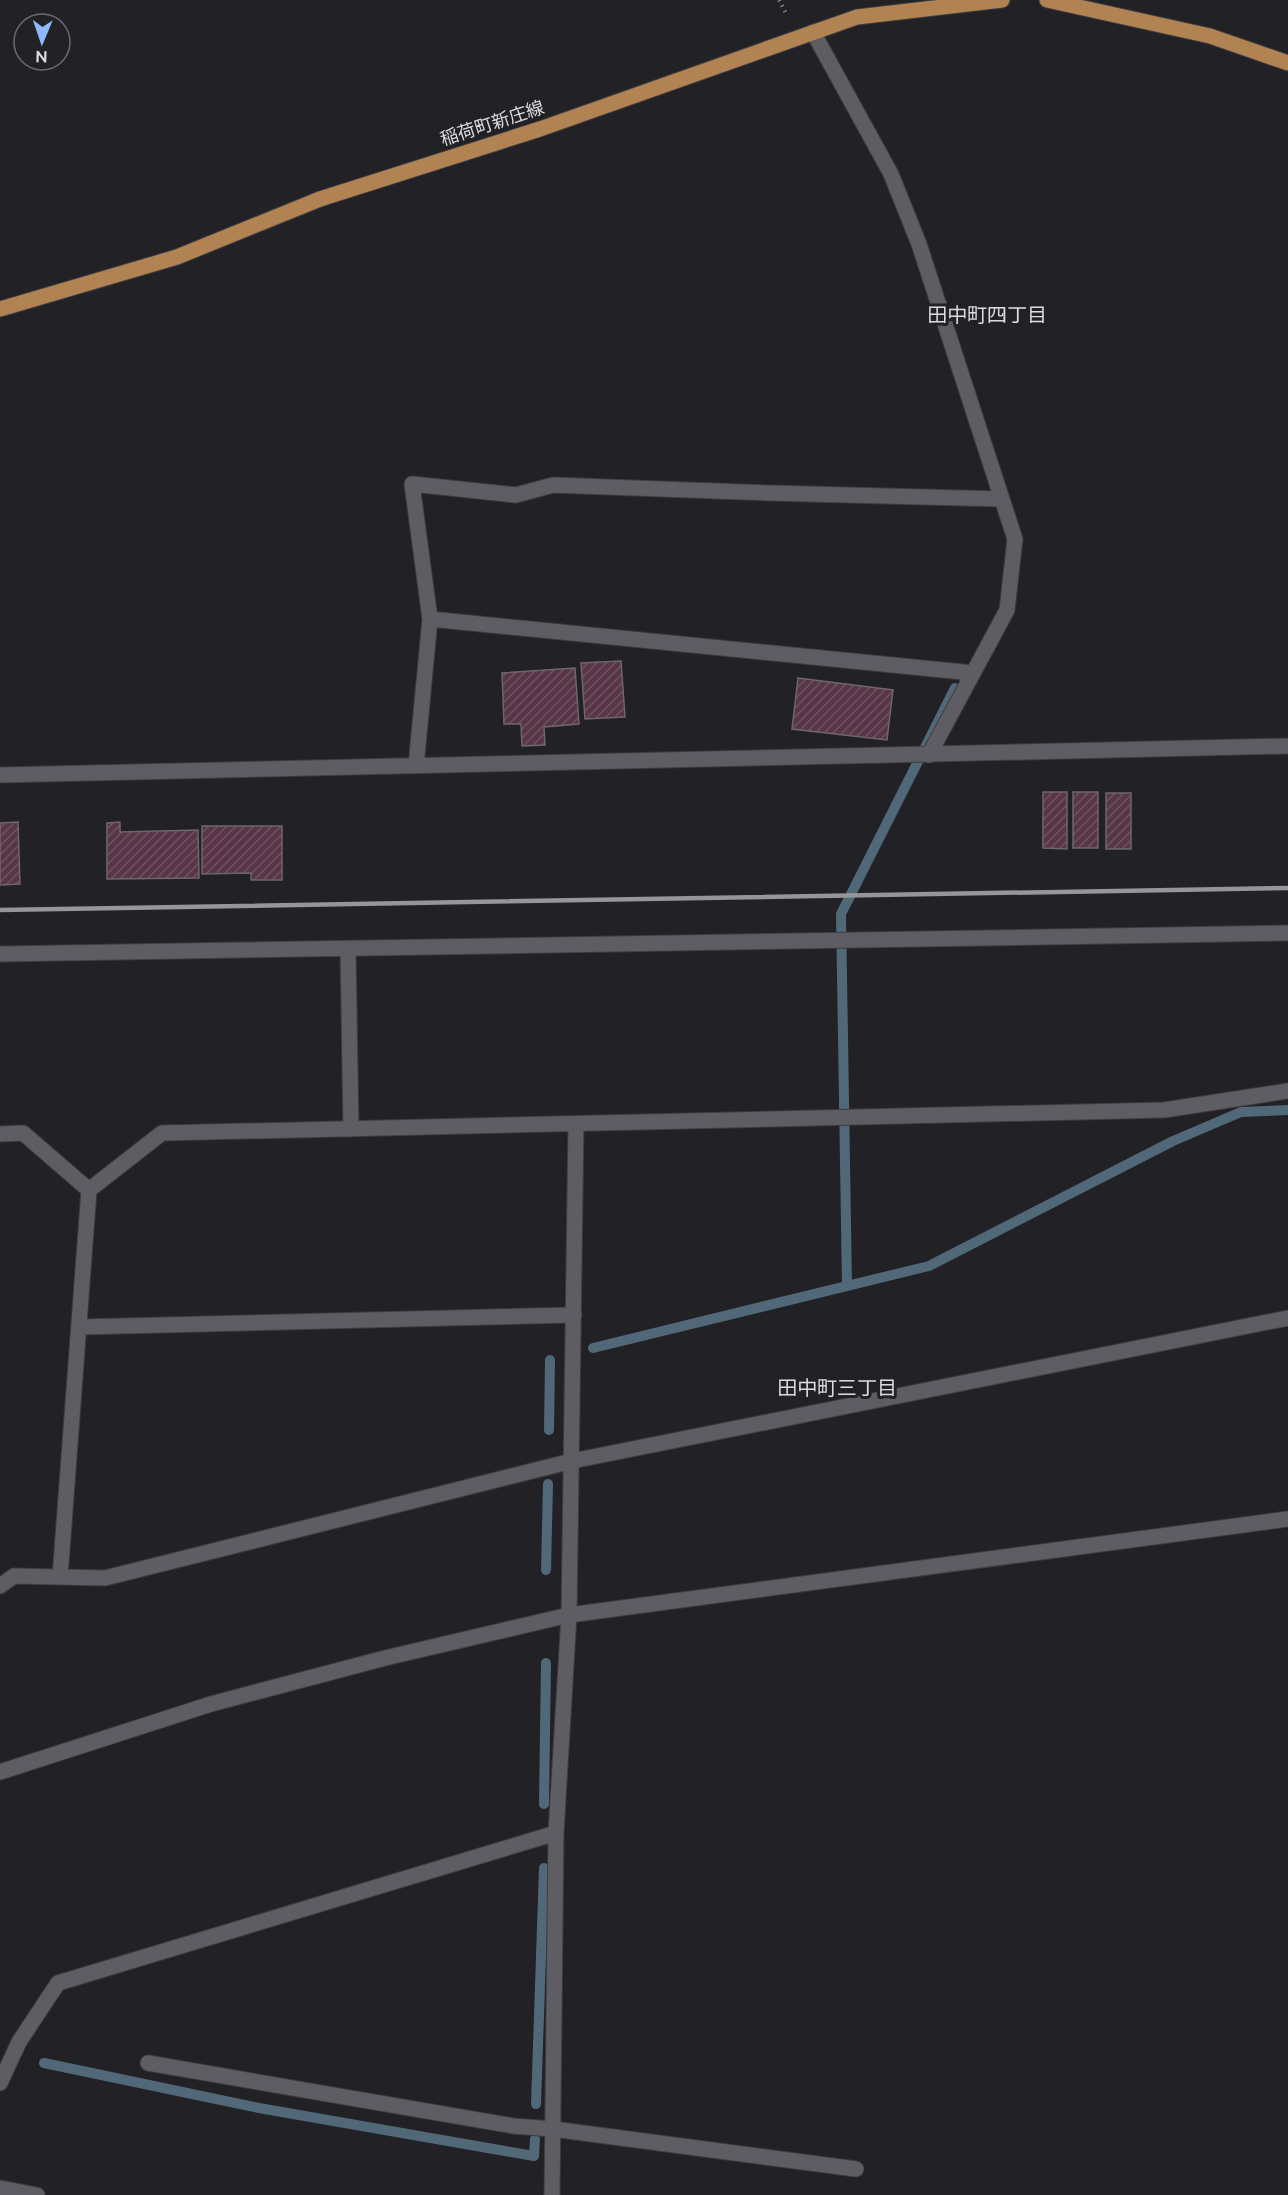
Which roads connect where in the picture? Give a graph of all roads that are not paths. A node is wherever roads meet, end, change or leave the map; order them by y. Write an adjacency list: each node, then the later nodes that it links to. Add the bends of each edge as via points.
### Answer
1 (1002, 0): 3 (main road, 稲荷町新庄線, via 857,16)
2 (1047, 0): 4 (main road, via 1210,36)
3 (813, 32): 5 (main road, 稲荷町新庄線, via 540,129 320,199 177,257); 6 (street, via 891,174 919,244)
4 (1288, 63)
5 (0, 309)
6 (1002, 499): 7 (street, via 553,484 516,495 412,484); 8 (street, via 1015,539 1007,610)
7 (430, 619): 8 (street); 11 (street)
8 (972, 673): 10 (street)
9 (1288, 746): 10 (street)
10 (929, 755): 11 (street)
11 (416, 766): 12 (street)
12 (0, 775)
13 (1288, 933): 14 (street)
14 (348, 949): 15 (street); 18 (street)
15 (0, 954)
16 (1288, 1090): 17 (street, via 1164,1110)
17 (576, 1124): 18 (street); 21 (street)
18 (351, 1129): 20 (street, via 162,1133)
19 (0, 1134): 20 (street, via 23,1133)
20 (89, 1190): 23 (street)
21 (574, 1315): 23 (street); 24 (street)
22 (1288, 1318): 24 (street)
23 (79, 1327): 26 (street)
24 (572, 1461): 26 (street, via 105,1578); 28 (street)
25 (1288, 1519): 28 (street)
26 (60, 1577): 27 (street, via 14,1576)
27 (0, 1586)
28 (568, 1616): 29 (street, via 211,1704); 30 (street)
29 (0, 1772)
30 (556, 1833): 32 (street, via 58,1983 19,2042); 33 (street)
31 (148, 2063): 33 (street, via 513,2126)
32 (0, 2083)
33 (553, 2129): 34 (street); 37 (street)
34 (856, 2169)
35 (0, 2188): 36 (street)
36 (37, 2195)
37 (552, 2195)

